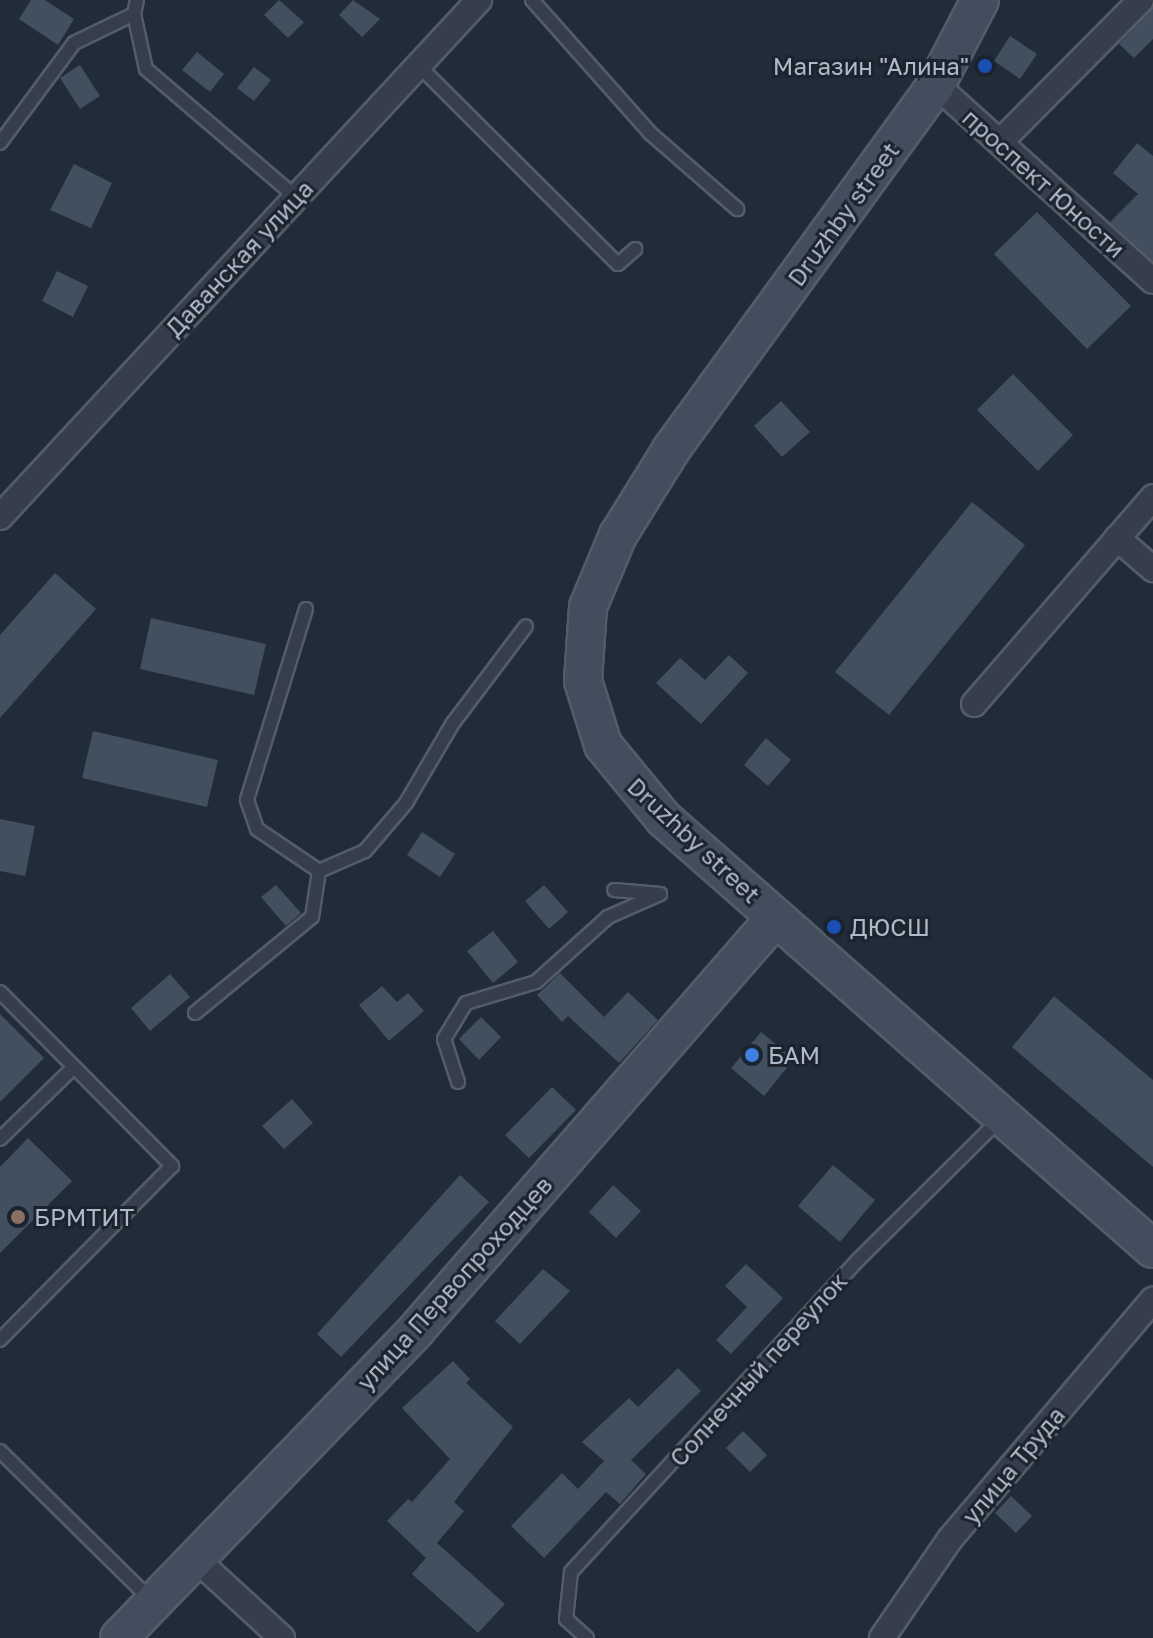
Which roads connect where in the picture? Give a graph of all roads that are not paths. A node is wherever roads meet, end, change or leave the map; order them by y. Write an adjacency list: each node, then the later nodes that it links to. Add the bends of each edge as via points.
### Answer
1 (137, 0): 6 (lane)
2 (479, 0): 7 (street, Даванская улица)
3 (532, 0): 12 (lane, via 650,133)
4 (980, 0): 8 (street, Druzhby street)
5 (1141, 0): 9 (street)
6 (134, 14): 10 (lane, via 74,43); 11 (lane, via 146,69)
7 (418, 65): 11 (street, Даванская улица); 13 (lane, via 618,264)
8 (936, 85): 9 (street, проспект Юности); 24 (street, Druzhby street, via 641,495 603,566 585,620 583,681 596,728 614,762 664,819)
9 (1000, 142): 14 (street, проспект Юности)
10 (0, 143)
11 (296, 197): 16 (street, Даванская улица)
12 (737, 209)
13 (635, 249)
14 (1153, 281)
15 (1153, 497): 17 (street)
16 (0, 517)
17 (1117, 538): 18 (street); 21 (street)
18 (1153, 569)
19 (306, 609): 22 (lane, via 247,800 257,829)
20 (526, 626): 22 (lane, via 453,723 406,803 365,851)
21 (974, 704)
22 (319, 871): 26 (lane, via 312,917)
23 (614, 890): 28 (lane, via 660,894 608,917 536,982 466,1003 444,1039)
24 (776, 917): 29 (street, Druzhby street); 35 (street, улица Первопроходцев, via 417,1329)
25 (0, 992): 27 (lane)
26 (195, 1013)
27 (73, 1068): 30 (lane); 33 (lane, via 172,1166)
28 (458, 1082)
29 (1002, 1117): 31 (street, Druzhby street); 39 (lane, Солнечный переулок, via 858,1260 571,1572 566,1619)
30 (0, 1139)
31 (1153, 1249)
32 (1153, 1300): 40 (street, улица Труда, via 950,1539)
33 (0, 1340)
34 (0, 1451): 36 (lane)
35 (196, 1559): 36 (street, улица Первопроходцев); 38 (street)
36 (153, 1602): 37 (street, улица Первопроходцев)
37 (119, 1638)
38 (282, 1638)
39 (587, 1638)
40 (882, 1638)

